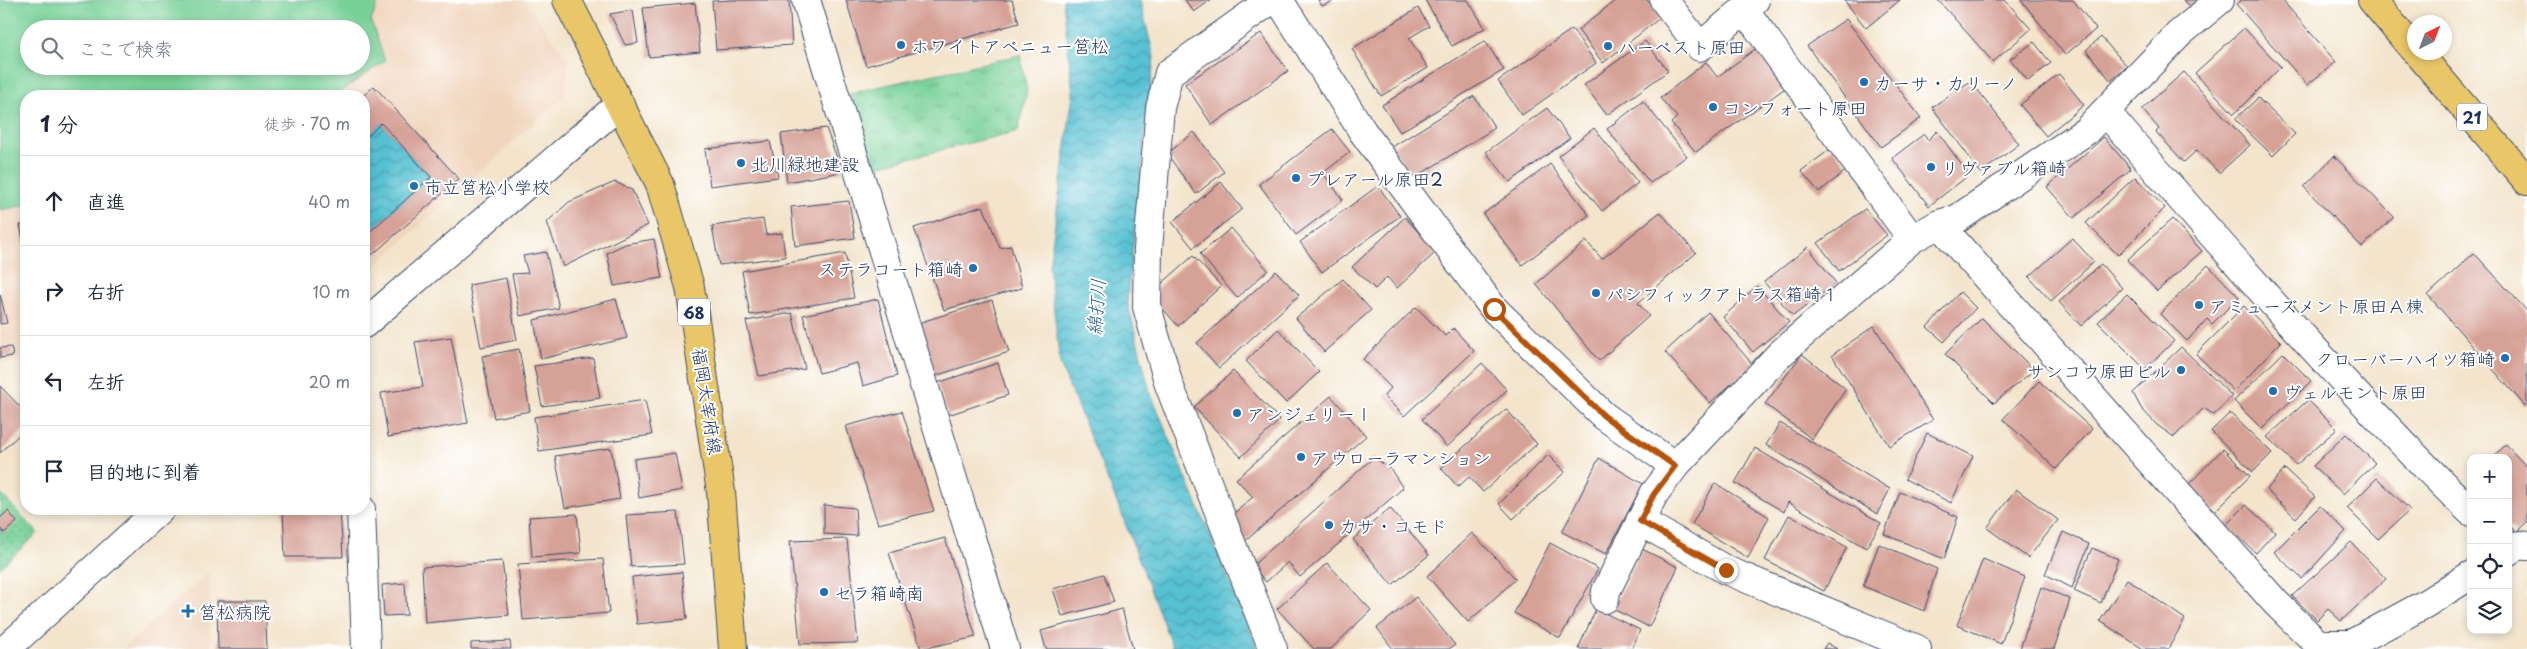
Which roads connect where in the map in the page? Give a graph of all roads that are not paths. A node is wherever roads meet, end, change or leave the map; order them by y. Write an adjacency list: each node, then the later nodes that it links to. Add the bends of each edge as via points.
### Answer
1 (567, 0): 11 (main road, 福岡太宰府線 / 68)
2 (806, 0): 28 (street)
3 (1271, 0): 29 (street, via 1169,73 1160,108 1148,249 1147,307 1169,385)
4 (1279, 0): 17 (street, via 1363,132 1494,309 1604,416)
5 (1664, 0): 8 (street, via 1700,47)
6 (2220, 0): 12 (street, via 2180,34)
7 (2372, 0): 9 (main road, 21)
8 (1750, 4): 15 (street)
9 (2407, 41)
10 (2424, 60): 13 (main road, 21)
11 (620, 104): 16 (street); 27 (main road, 福岡太宰府線 / 68, via 660,184 690,287 721,492)
12 (2105, 111): 14 (street, via 2086,131 2037,166 1957,219); 18 (street, via 2415,458)
13 (2527, 181)
14 (1939, 224): 15 (street); 22 (street, via 2276,603 2318,644 2351,644)
15 (1912, 239): 17 (street, via 1780,354)
16 (370, 319)
17 (1675, 466): 21 (street, via 1654,494)
18 (2467, 508)
19 (153, 515): 25 (street)
20 (361, 515): 26 (street)
21 (1640, 521): 23 (street); 24 (street, via 1726,570)
22 (2467, 578)
23 (1605, 599)
24 (1874, 641): 30 (street)
25 (6, 649)
26 (366, 649)
27 (733, 649)
28 (1005, 649)
29 (1272, 649)
30 (1917, 649)

